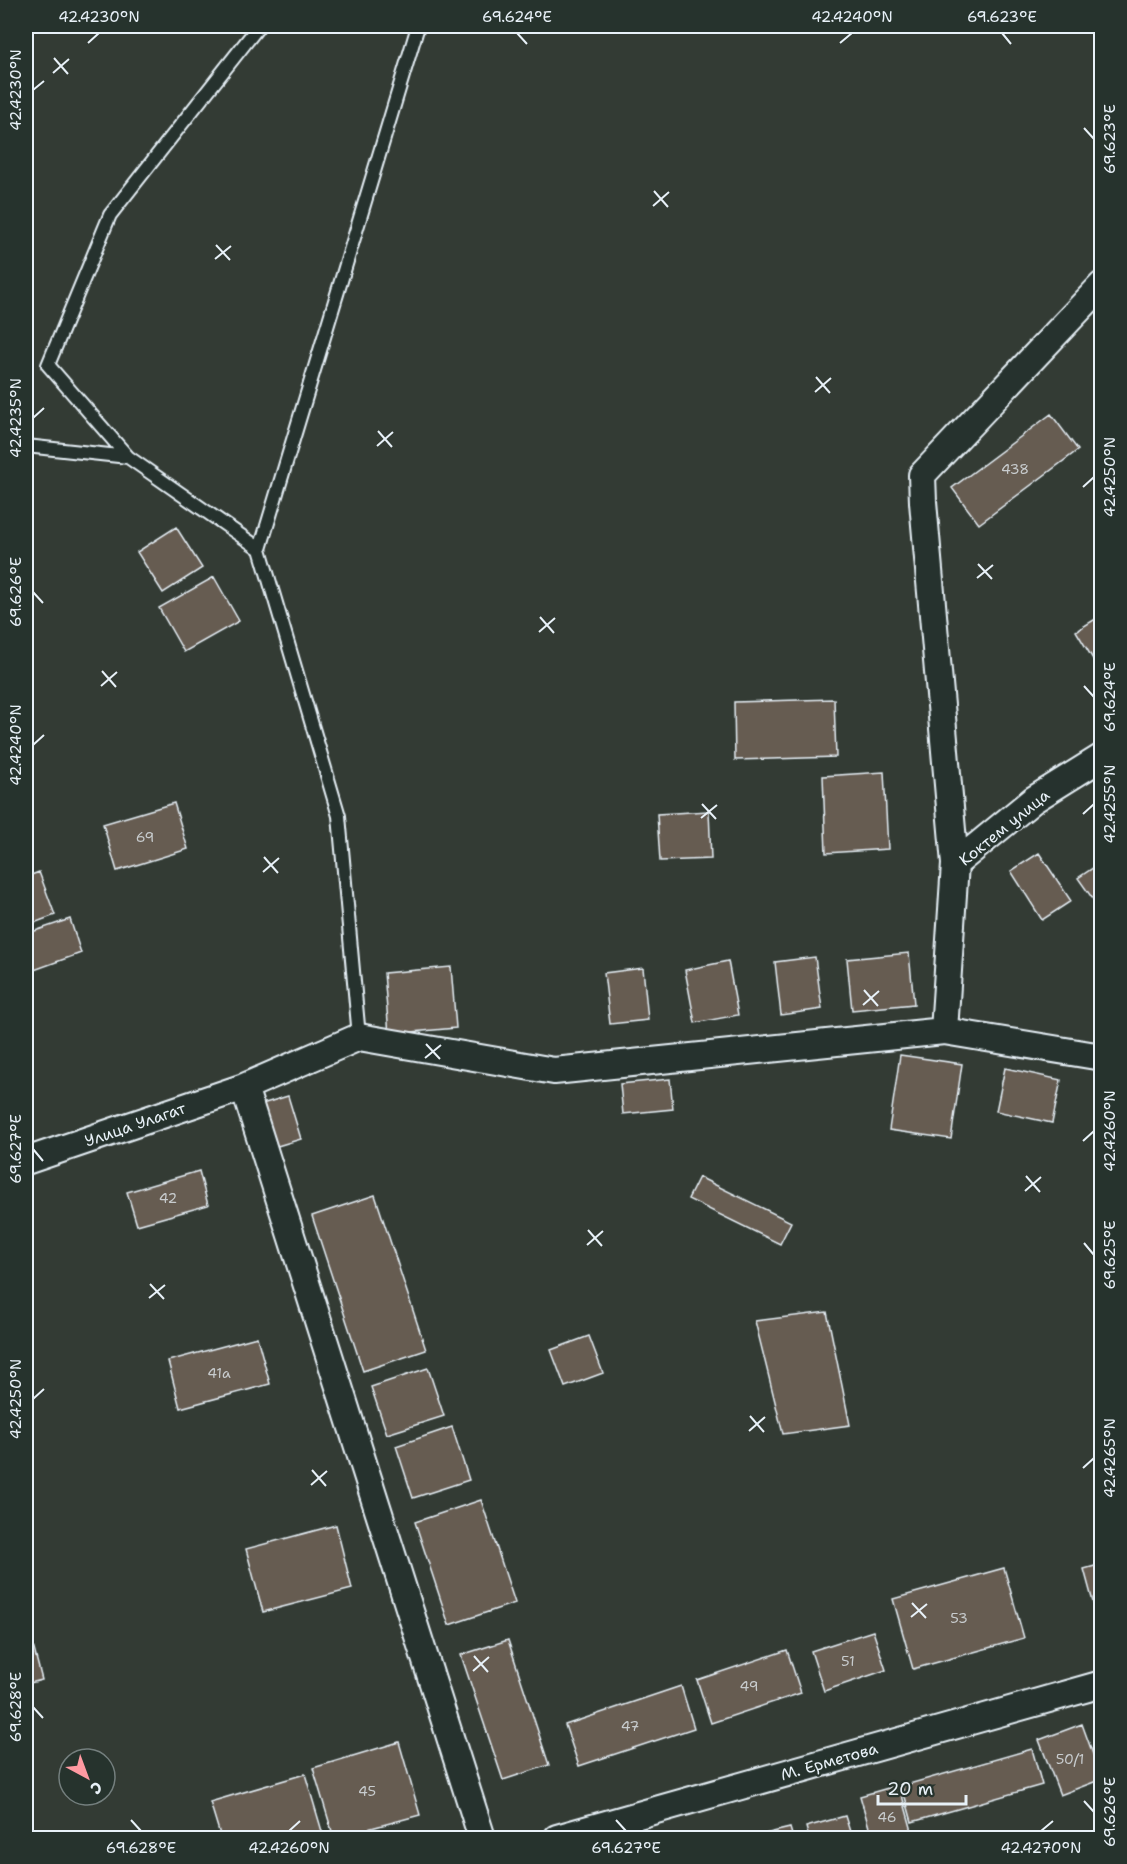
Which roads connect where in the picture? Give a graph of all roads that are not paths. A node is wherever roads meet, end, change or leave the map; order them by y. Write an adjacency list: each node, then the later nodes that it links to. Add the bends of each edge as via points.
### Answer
1 (418, 26): 6 (lane)
2 (258, 27): 5 (lane, via 110,214 48,366)
3 (1101, 285): 8 (street, via 922,475)
4 (26, 446): 5 (lane)
5 (128, 457): 6 (lane)
6 (260, 549): 10 (lane, via 339,816)
7 (1101, 757): 8 (street, Коктем улица, via 1033,800)
8 (955, 864): 9 (street, Коктем улица)
9 (944, 1031): 10 (street, via 554,1071); 11 (street)
10 (359, 1037): 12 (street, Улица Улагат)
11 (1101, 1057)
12 (244, 1087): 13 (street, Улица Улагат); 15 (street)
13 (26, 1161)
14 (1101, 1684): 16 (street, М. Ерметова)
15 (482, 1839)
16 (557, 1839)

